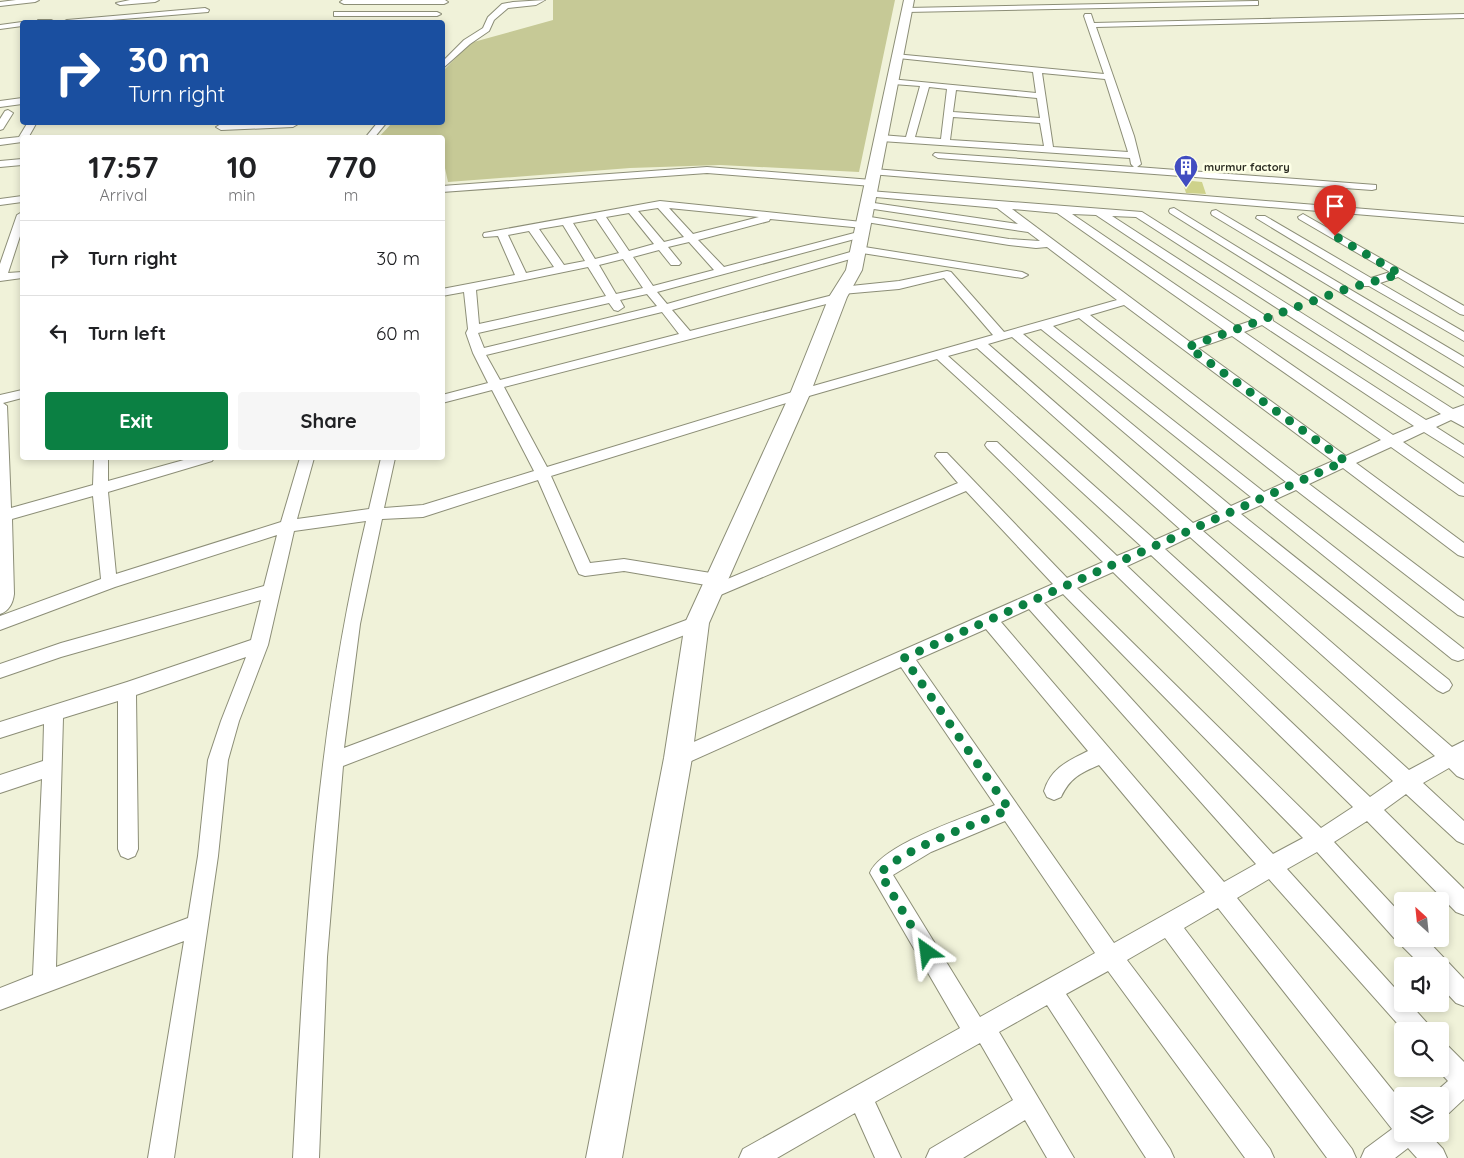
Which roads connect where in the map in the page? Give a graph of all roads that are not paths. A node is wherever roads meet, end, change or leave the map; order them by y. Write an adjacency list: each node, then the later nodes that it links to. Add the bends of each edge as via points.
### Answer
1 (35, 0): 8 (street)
2 (155, 0): 7 (street)
3 (504, 0): 15 (street)
4 (541, 0): 15 (street, via 509,5)
5 (387, 1): 10 (street); 14 (street)
6 (1145, 2): 11 (street); 12 (street)
7 (120, 3)
8 (0, 4)
9 (908, 5): 11 (street); 24 (street)
10 (340, 6): 14 (street)
11 (1085, 7): 12 (street); 22 (street)
12 (1257, 7): 20 (street)
13 (205, 10): 18 (street)
14 (438, 11)
15 (496, 12): 25 (street, via 486,29)
16 (1464, 16): 20 (street)
17 (172, 18): 19 (street)
18 (108, 20)
19 (150, 20)
20 (1275, 22): 22 (street)
21 (20, 24): 23 (street)
22 (1091, 25): 27 (street)
23 (0, 26)
24 (898, 56): 26 (street); 28 (street)
25 (445, 63)
26 (1037, 70): 27 (street); 31 (street)
27 (1108, 77): 47 (street)
28 (893, 81): 29 (street); 41 (street)
29 (925, 84): 30 (street); 42 (street)
30 (952, 87): 31 (street); 35 (street)
31 (1041, 96): 36 (street)
32 (20, 101): 33 (street)
33 (0, 104)
34 (8, 113): 38 (street)
35 (949, 114): 36 (street); 44 (street)
36 (1045, 122): 45 (street)
37 (381, 125): 39 (street)
38 (0, 127)
39 (372, 135)
40 (20, 138): 43 (street)
41 (881, 138): 42 (street); 65 (street)
42 (910, 140): 44 (street)
43 (0, 142)
44 (945, 143): 45 (street)
45 (1050, 150): 47 (street)
46 (938, 155): 50 (street)
47 (1134, 155): 50 (street)
48 (20, 162): 49 (street)
49 (0, 164)
50 (1140, 181): 51 (street); 63 (street); 65 (street)
51 (1372, 187)
52 (445, 189): 65 (street, via 707,170)
53 (20, 199): 54 (street)
54 (0, 202)
55 (660, 204): 57 (street); 64 (street); 74 (street)
56 (1000, 205): 58 (street); 65 (street); 71 (street)
57 (631, 209): 62 (street); 76 (street)
58 (1060, 210): 60 (street); 105 (street)
59 (1174, 211): 95 (street)
60 (1099, 212): 98 (street, via 1138,214); 102 (street)
61 (1216, 213): 91 (street)
62 (598, 215): 69 (street); 77 (street)
63 (1463, 215)
64 (775, 217): 65 (street); 74 (street)
65 (865, 217): 71 (street); 75 (street, via 1009,242); 78 (street); 82 (street); 85 (street); 93 (street, via 854,270); 97 (street)
66 (1303, 217): 83 (street)
67 (1261, 218): 88 (street)
68 (20, 221): 87 (street)
69 (566, 221): 70 (street); 80 (street)
70 (532, 227): 72 (street); 81 (street)
71 (1031, 229): 75 (street)
72 (502, 233): 73 (street); 86 (street)
73 (488, 235)
74 (692, 238): 76 (street); 82 (street)
75 (1049, 243): 96 (street)
76 (661, 246): 77 (street); 79 (street)
77 (626, 255): 80 (street); 90 (street)
78 (996, 261)
79 (675, 263)
80 (590, 264): 81 (street); 94 (street)
81 (561, 270): 86 (street)
82 (721, 271): 90 (street)
83 (1400, 274): 88 (street); 99 (street)
84 (20, 275): 87 (street)
85 (1022, 275)
86 (522, 277): 89 (street)
87 (1, 278)
88 (1369, 282): 91 (street); 108 (street)
89 (470, 288): 92 (street); 104 (street)
90 (650, 290): 94 (street); 97 (street)
91 (1343, 290): 95 (street); 113 (street)
92 (445, 292)
93 (840, 294): 106 (street, via 947,274); 107 (street); 117 (street)
94 (612, 299): 101 (street); 104 (street)
95 (1316, 300): 98 (street); 115 (street)
96 (1125, 302): 100 (street); 110 (street)
97 (665, 308): 101 (street); 107 (street)
98 (1289, 311): 102 (street); 121 (street)
99 (1464, 311)
100 (1082, 314): 103 (street); 133 (street)
101 (625, 316): 111 (street)
102 (1262, 321): 105 (street); 122 (street)
103 (1043, 324): 106 (street); 137 (street)
104 (474, 329): 111 (street, via 472,333)
105 (1232, 331): 110 (street); 123 (street)
106 (1008, 335): 109 (street); 138 (street)
107 (687, 336): 114 (street)
108 (1464, 337)
109 (979, 343): 112 (street); 142 (street)
110 (1188, 347): 131 (street)
111 (479, 353): 114 (street)
112 (940, 354): 117 (street); 143 (street)
113 (1464, 363)
114 (496, 385): 118 (street); 132 (street)
115 (1464, 393)
116 (20, 394): 119 (street)
117 (800, 394): 132 (street); 148 (street)
118 (445, 398)
119 (0, 399)
120 (0, 406): 140 (street, via 4,454)
121 (1460, 415): 122 (street)
122 (1425, 426): 123 (street); 125 (street)
123 (1390, 440): 131 (street); 136 (street)
124 (992, 445): 145 (street)
125 (1464, 452)
126 (942, 456): 134 (street)
127 (104, 460): 135 (street)
128 (201, 460): 135 (street)
129 (305, 460): 141 (street)
130 (388, 460): 139 (street)
131 (1345, 461): 133 (street); 144 (street)
132 (543, 474): 139 (street, via 424,511); 148 (street, via 585,570 624,565)
133 (1297, 483): 137 (street); 152 (street)
134 (969, 484): 147 (street); 148 (street)
135 (100, 487): 140 (street); 146 (street)
136 (1464, 491)
137 (1262, 498): 138 (street); 157 (street)
138 (1229, 513): 142 (street); 160 (street)
139 (376, 514): 141 (street); 167 (street, via 352,622)
140 (1, 516): 151 (street, via 6,594)
141 (287, 526): 146 (street); 149 (street)
142 (1192, 529): 143 (street); 166 (street)
143 (1153, 547): 145 (street); 169 (street)
144 (1464, 551)
145 (1113, 565): 147 (street); 172 (street)
146 (109, 583): 154 (street)
147 (1066, 586): 150 (street); 175 (street)
148 (714, 587): 155 (street)
149 (270, 591): 156 (street); 159 (street, via 61,650)
150 (1032, 601): 153 (street); 177 (street)
151 (0, 607)
152 (1464, 610)
153 (989, 620): 158 (street); 164 (street)
154 (0, 623)
155 (697, 623): 165 (street); 167 (street)
156 (259, 645): 161 (street); 181 (street, via 218,760)
157 (1458, 654)
158 (904, 658): 165 (street); 173 (street)
159 (0, 671)
160 (1442, 685)
161 (127, 690): 162 (street); 176 (street)
162 (54, 713): 163 (street); 168 (street)
163 (0, 730)
164 (1102, 754): 171 (street, via 1061,776 1055,782); 178 (street)
165 (678, 758): 201 (street)
166 (1460, 760): 169 (street)
167 (333, 761): 200 (street, via 313,999)
168 (52, 767): 170 (street); 185 (street)
169 (1408, 781): 172 (street); 174 (street)
170 (0, 784)
171 (1054, 791)
172 (1370, 808): 175 (street); 179 (street)
173 (1009, 809): 183 (street); 190 (street, via 940,838 888,865 880,873 975,1031)
174 (1464, 834)
175 (1319, 840): 177 (street); 180 (street)
176 (128, 849)
177 (1271, 868): 178 (street); 189 (street)
178 (1222, 895): 182 (street); 196 (street)
179 (1464, 904)
180 (1394, 921)
181 (197, 925): 185 (street); 199 (street)
182 (1168, 925): 183 (street); 208 (street)
183 (1111, 957): 186 (street); 207 (street)
184 (1449, 979): 187 (street)
185 (44, 983): 188 (street)
186 (1051, 991): 190 (street); 206 (street)
187 (1464, 995)
188 (0, 999)
189 (1411, 1022)
190 (984, 1028): 194 (street); 195 (street)
191 (1449, 1064): 192 (street)
192 (1464, 1082): 193 (street)
193 (1449, 1096)
194 (860, 1098): 202 (street); 203 (street)
195 (1029, 1104): 204 (street); 205 (street)
196 (1394, 1111)
197 (1395, 1142): 209 (street)
198 (1420, 1142): 210 (street)
199 (161, 1158)
200 (306, 1158)
201 (604, 1158)
202 (752, 1158)
203 (888, 1158)
204 (939, 1158)
205 (1061, 1158)
206 (1161, 1158)
207 (1261, 1158)
208 (1343, 1158)
209 (1374, 1158)
210 (1434, 1158)

